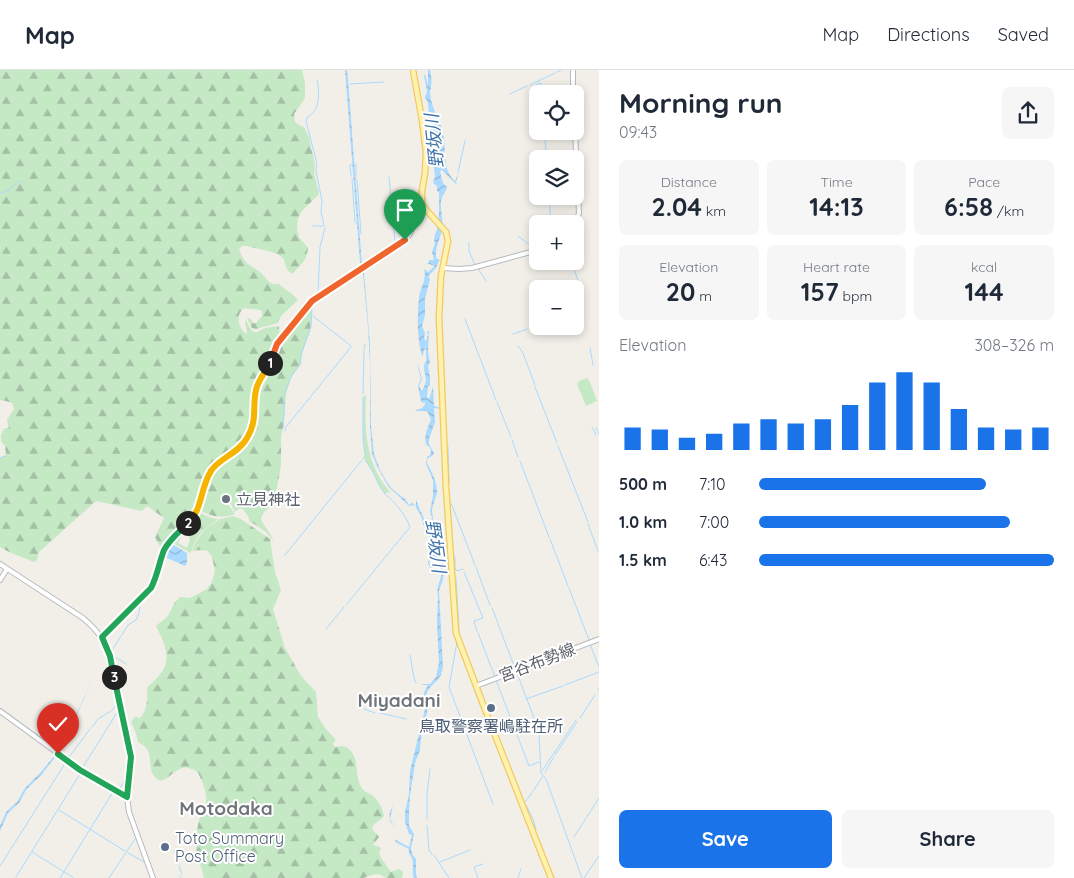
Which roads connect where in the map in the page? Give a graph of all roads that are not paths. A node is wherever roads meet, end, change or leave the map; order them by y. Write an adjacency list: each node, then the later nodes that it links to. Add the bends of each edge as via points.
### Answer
1 (413, 70): 5 (main road, via 426,152 421,196)
2 (573, 70): 3 (street)
3 (573, 85)
4 (575, 140): 6 (street)
5 (423, 205): 8 (main road, via 448,238); 12 (street, via 414,210 413,228 405,240 312,301 277,344 272,361 257,386 254,423 247,439 211,472 193,520 165,548 151,588)
6 (578, 215)
7 (529, 252): 8 (street, via 472,268)
8 (442, 268): 14 (main road, via 440,336 456,629)
9 (0, 564): 10 (street)
10 (7, 569): 11 (street); 12 (street, via 83,618)
11 (0, 580)
12 (102, 637): 16 (street, via 110,656 131,757)
13 (599, 639): 14 (street, 宮谷布勢線)
14 (476, 686): 18 (main road)
15 (0, 712): 16 (street, via 80,770)
16 (127, 797): 17 (street, via 128,812)
17 (153, 878)
18 (552, 878)

